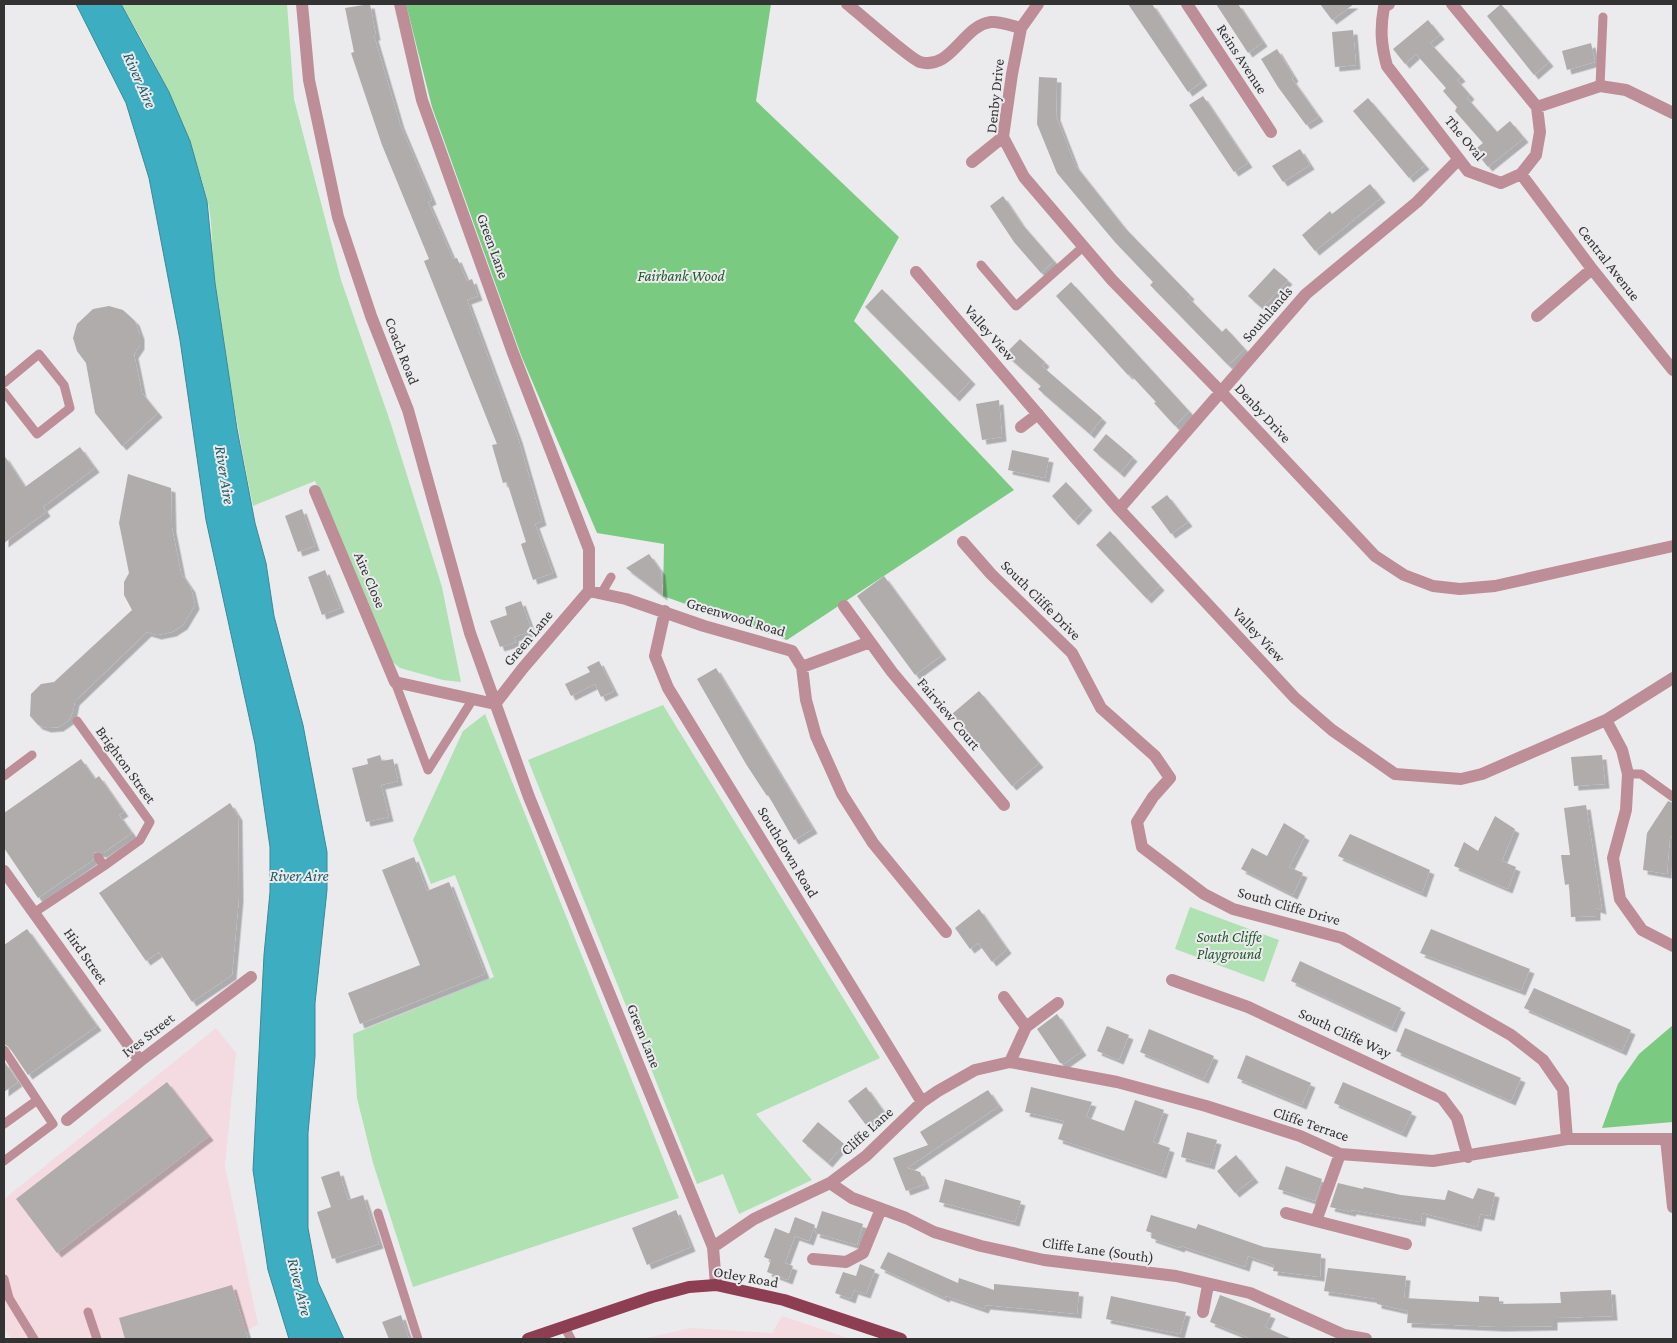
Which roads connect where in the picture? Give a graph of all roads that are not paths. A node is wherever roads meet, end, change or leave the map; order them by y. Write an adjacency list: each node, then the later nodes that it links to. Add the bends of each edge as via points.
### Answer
1 (302, 4): 42 (street, Coach Road, via 311,89 338,217 408,410 455,586)
2 (400, 4): 34 (street, Green Lane, via 422,100 513,353 589,549)
3 (847, 4): 9 (street, via 919,62 936,62 953,51 973,28 991,22)
4 (1038, 4): 9 (street)
5 (1187, 4): 13 (street, Reins Avenue)
6 (1389, 4): 15 (street, The Oval, via 1384,7 1380,30 1387,66)
7 (1456, 5): 11 (street)
8 (1603, 17): 10 (lane)
9 (1021, 28): 14 (street, Denby Drive)
10 (1600, 86): 11 (street); 12 (street, via 1626,90)
11 (1537, 107): 17 (street, via 1540,132 1536,155)
12 (1673, 113)
13 (1271, 132)
14 (1003, 137): 16 (street); 18 (street, Denby Drive, via 1024,177)
15 (1459, 160): 17 (street, The Oval, via 1468,171 1501,183); 26 (street, Southlands, via 1417,202 1306,294)
16 (972, 162)
17 (1522, 174): 20 (street, Central Avenue)
18 (1083, 248): 19 (lane, via 1016,306); 26 (street, Denby Drive)
19 (981, 265)
20 (1592, 269): 22 (street); 23 (street, Central Avenue)
21 (916, 272): 27 (street, Valley View)
22 (1537, 316)
23 (1673, 370)
24 (4, 383): 25 (lane, via 39,354 64,385 70,408 37,434)
25 (4, 392)
26 (1221, 392): 30 (street, Southlands); 32 (street, Denby Drive, via 1375,556 1404,575 1432,586 1460,589 1496,586)
27 (1038, 414): 28 (street); 30 (street, Valley View)
28 (1021, 427)
29 (315, 491): 40 (street, Aire Close)
30 (1119, 508): 43 (street, Valley View, via 1295,698 1332,730 1395,774 1461,779 1482,774)
31 (964, 542): 68 (street, South Cliffe Drive, via 991,574 1072,653 1101,708 1154,756 1170,778 1137,822 1142,847 1211,898 1233,908 1342,938 1511,1035 1543,1060 1563,1089)
32 (1673, 546)
33 (611, 577): 34 (lane)
34 (595, 592): 36 (street, Greenwood Road); 42 (street, Green Lane, via 523,668)
35 (844, 606): 37 (street, Fairview Court)
36 (665, 611): 38 (street, Greenwood Road, via 792,652); 65 (street, Southdown Road, via 655,656 668,688)
37 (870, 642): 38 (street); 49 (street, Fairview Court)
38 (802, 667): 54 (street, via 806,700 816,736 842,794 873,843)
39 (1673, 678): 43 (street, Valley View)
40 (395, 682): 41 (street); 41 (lane, via 428,770)
41 (473, 699): 42 (street)
42 (496, 704): 80 (street, Green Lane, via 546,842)
43 (1606, 720): 46 (street, via 1622,750)
44 (77, 721): 51 (lane, Brighton Street, via 150,822 140,840)
45 (32, 755): 47 (lane)
46 (1628, 774): 48 (lane, via 1641,774); 55 (street, via 1626,810 1613,858 1620,899 1642,930)
47 (4, 776)
48 (1673, 797)
49 (1004, 805)
50 (98, 857): 51 (lane)
51 (104, 866): 53 (lane, Brighton Street)
52 (4, 871): 53 (street, Hird Street)
53 (35, 912): 62 (street, Hird Street)
54 (946, 932)
55 (1673, 946)
56 (251, 978): 62 (street, Ives Street)
57 (1172, 980): 71 (street, South Cliffe Way, via 1248,1007 1442,1098 1457,1118)
58 (1004, 997): 60 (street)
59 (1058, 1003): 60 (street)
60 (1026, 1027): 63 (street)
61 (4, 1050): 64 (lane, via 34,1093)
62 (140, 1061): 66 (street, Ives Street)
63 (1010, 1062): 65 (street, Cliffe Lane, via 975,1070); 70 (street, Cliffe Terrace, via 1117,1082 1206,1106 1300,1136)
64 (36, 1101): 67 (lane); 72 (lane, via 53,1124)
65 (922, 1102): 73 (street, Cliffe Lane, via 866,1156)
66 (67, 1120)
67 (4, 1124)
68 (1567, 1139): 69 (street, Cliffe Terrace); 71 (street, Cliffe Terrace)
69 (1670, 1139): 74 (street)
70 (1340, 1154): 71 (street, Cliffe Terrace, via 1433,1161); 78 (street)
71 (1468, 1157)
72 (4, 1161)
73 (830, 1183): 75 (street, Cliffe Lane (South), via 852,1198); 80 (street, Cliffe Lane, via 754,1219)
74 (1673, 1207)
75 (881, 1209): 81 (street, via 863,1254 846,1262); 84 (street, Cliffe Lane (South), via 934,1232 981,1246 1044,1260 1176,1276)
76 (378, 1213): 90 (lane)
77 (1286, 1213): 78 (street)
78 (1316, 1221): 79 (street)
79 (1406, 1244)
80 (713, 1247): 83 (street, Green Lane)
81 (813, 1259)
82 (4, 1279): 88 (lane, via 9,1298)
83 (716, 1285): 87 (main road, Otley Road, via 673,1291); 93 (main road, Otley Road, via 784,1300)
84 (1208, 1285): 86 (street); 94 (street, Cliffe Lane (South), via 1250,1293 1344,1335)
85 (88, 1312): 89 (lane)
86 (1203, 1312)
87 (564, 1326): 91 (main road, Otley Road); 92 (lane)
88 (34, 1339)
89 (97, 1339)
90 (418, 1339)
91 (528, 1339)
92 (571, 1339)
93 (901, 1339)
94 (1366, 1339)

